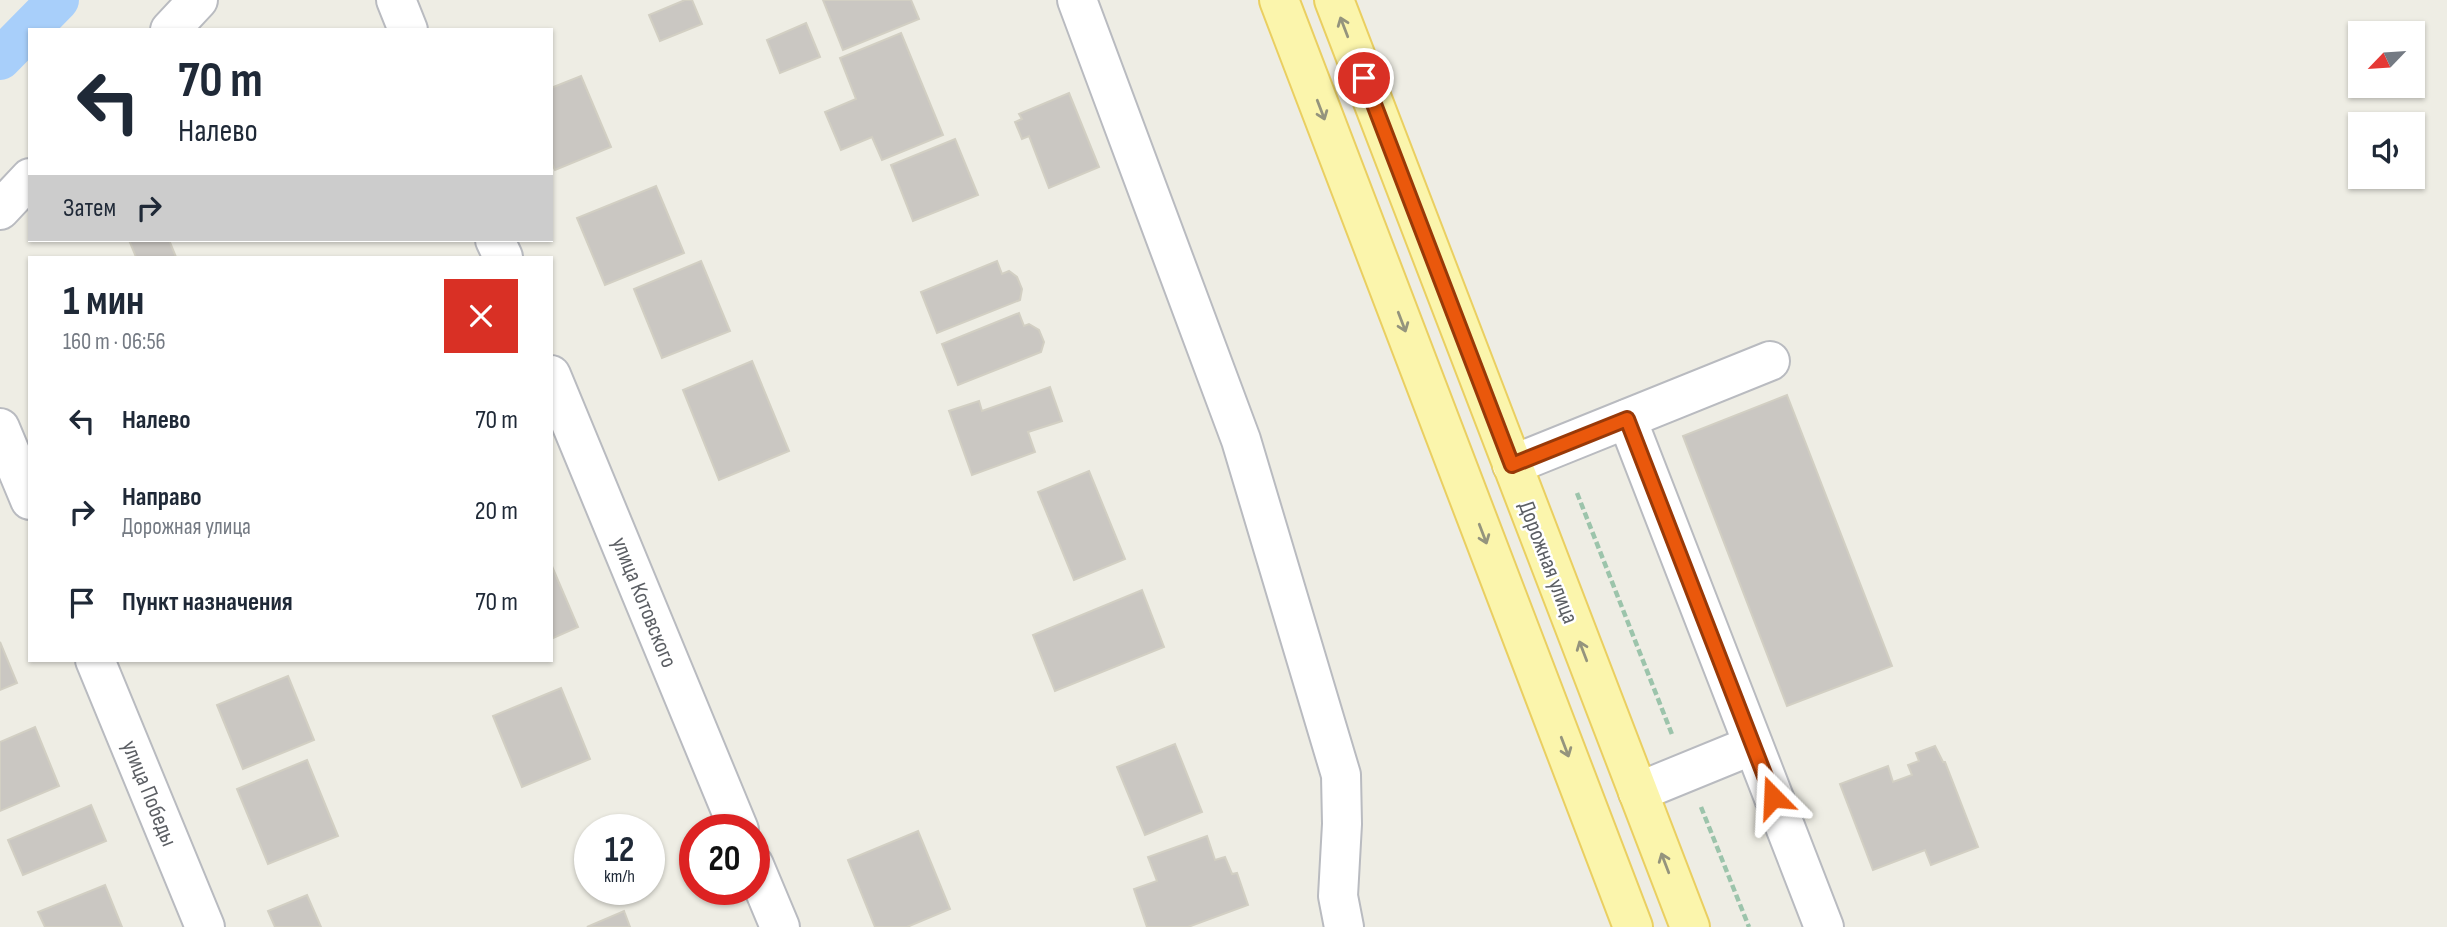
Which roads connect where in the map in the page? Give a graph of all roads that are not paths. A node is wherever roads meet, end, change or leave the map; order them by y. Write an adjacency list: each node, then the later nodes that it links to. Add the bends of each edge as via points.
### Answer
1 (198, 0): 6 (street)
2 (396, 0): 7 (street)
3 (1077, 0): 23 (street, via 1241,440 1341,775 1338,896)
4 (1279, 0): 24 (main road, one-way to 24)
5 (1334, 0): 14 (main road, Дорожная улица, one-way to 5)
6 (172, 28)
7 (407, 28)
8 (28, 180): 9 (street)
9 (0, 209)
10 (1770, 361): 12 (street)
11 (553, 380): 19 (street, улица Котовского)
12 (1627, 419): 14 (street); 17 (street)
13 (0, 428): 15 (street)
14 (1512, 465): 18 (main road, Дорожная улица, one-way to 14)
15 (28, 495)
16 (96, 662): 21 (street, улица Победы)
17 (1753, 745): 18 (street); 26 (street)
18 (1638, 792): 25 (main road, Дорожная улица, one-way to 18)
19 (732, 814)
20 (770, 903): 22 (street)
21 (205, 927)
22 (780, 927)
23 (1344, 927)
24 (1633, 927)
25 (1690, 927)
26 (1824, 927)

